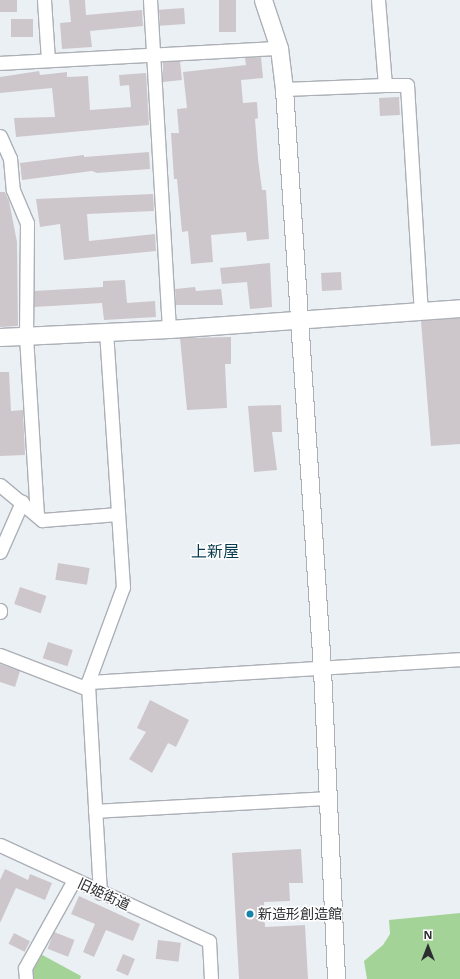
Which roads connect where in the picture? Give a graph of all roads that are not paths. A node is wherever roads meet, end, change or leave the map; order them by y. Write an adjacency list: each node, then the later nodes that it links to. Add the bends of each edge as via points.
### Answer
1 (44, 0): 7 (street)
2 (150, 0): 6 (street)
3 (263, 0): 5 (street)
4 (378, 0): 9 (street)
5 (279, 48): 6 (street); 10 (street)
6 (153, 54): 7 (street); 15 (street)
7 (48, 60): 8 (street)
8 (0, 63)
9 (385, 85): 10 (street); 13 (street, via 406,85)
10 (284, 89): 14 (street)
11 (0, 136): 17 (street, via 10,158 13,190 27,223)
12 (460, 308): 13 (street)
13 (421, 311): 14 (street)
14 (299, 318): 15 (street); 26 (street)
15 (169, 329): 16 (street)
16 (106, 332): 17 (street); 21 (street)
17 (26, 336): 18 (street); 22 (street)
18 (0, 337)
19 (0, 485): 20 (street)
20 (22, 502): 22 (street); 23 (street)
21 (118, 514): 22 (street, via 42,520); 27 (street, via 123,586)
22 (37, 515)
23 (0, 552)
24 (0, 655): 27 (street)
25 (460, 659): 26 (street)
26 (322, 669): 27 (street); 28 (street)
27 (88, 685): 29 (street)
28 (328, 798): 29 (street); 35 (street)
29 (95, 811): 32 (street)
30 (0, 845): 31 (street, 旧姫街道)
31 (74, 880): 32 (street, 旧姫街道); 33 (street, via 26,968)
32 (100, 893): 34 (street, 旧姫街道, via 209,941)
33 (26, 979)
34 (211, 979)
35 (336, 979)

